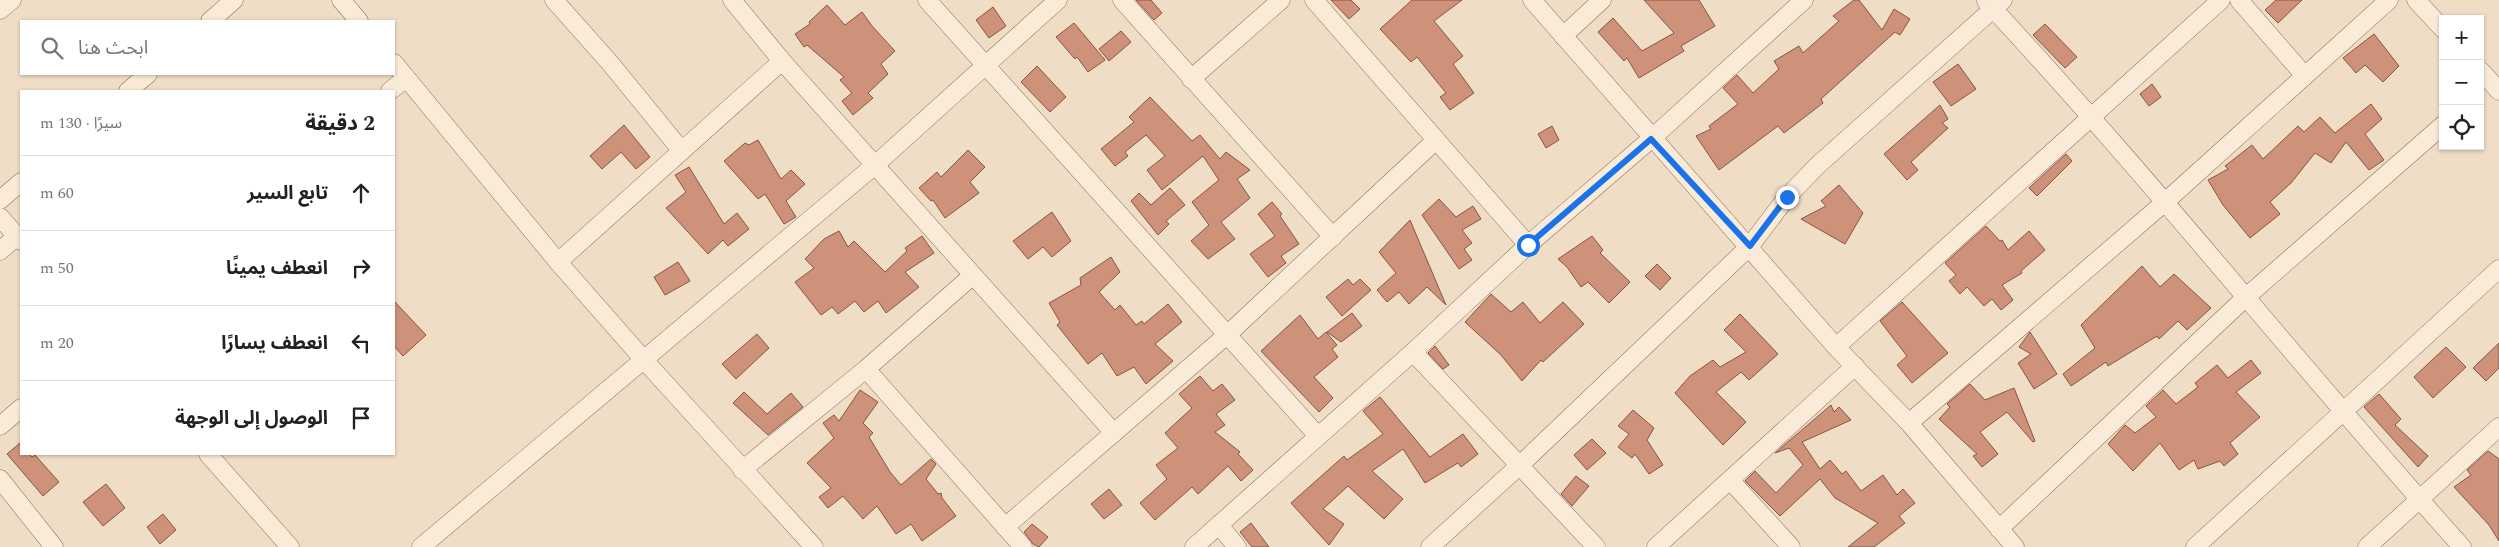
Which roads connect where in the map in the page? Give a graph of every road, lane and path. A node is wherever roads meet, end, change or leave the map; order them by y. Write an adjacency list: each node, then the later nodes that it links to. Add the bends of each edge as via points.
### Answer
1 (234, 0): 18 (street)
2 (341, 0): 19 (street)
3 (554, 0): 35 (street)
4 (732, 0): 22 (street)
5 (927, 0): 24 (street)
6 (1058, 0): 24 (street)
7 (1122, 0): 28 (street)
8 (1282, 0): 28 (street)
9 (1314, 0): 34 (street)
10 (1532, 0): 21 (street)
11 (1602, 0): 21 (street)
12 (1804, 0): 33 (street)
13 (2221, 0): 31 (street)
14 (2239, 0): 26 (street)
15 (2389, 0): 26 (street)
16 (2416, 0): 20 (street)
17 (1994, 3): 31 (street); 44 (street, via 1818,165 1787,197)
18 (211, 20)
19 (358, 20)
20 (2439, 25)
21 (1563, 36): 33 (street)
22 (782, 61): 35 (street); 36 (street)
23 (395, 64): 27 (street)
24 (986, 67): 36 (street); 50 (street)
25 (147, 75): 29 (street)
26 (2305, 76): 39 (street)
27 (406, 78): 30 (street); 46 (street)
28 (1191, 79): 41 (street)
29 (129, 90)
30 (391, 90)
31 (2090, 117): 39 (street); 51 (street)
32 (2439, 128): 49 (street)
33 (1651, 139): 43 (street); 44 (street)
34 (1436, 141): 41 (street); 43 (street)
35 (681, 150): 46 (street)
36 (875, 165): 48 (street); 53 (street)
37 (20, 183): 38 (street)
38 (0, 200)
39 (2165, 202): 49 (street); 58 (street)
40 (0, 217): 42 (street)
41 (1333, 237): 50 (street)
42 (19, 239): 45 (street)
43 (1528, 245): 52 (street)
44 (1750, 246): 51 (street); 64 (street)
45 (0, 251)
46 (558, 262): 53 (street)
47 (2499, 269): 57 (street)
48 (972, 276): 55 (street); 61 (street)
49 (2245, 298): 57 (street); 71 (street)
50 (1228, 334): 61 (street); 62 (street)
51 (1836, 347): 54 (street)
52 (1413, 352): 62 (street); 64 (street)
53 (644, 360): 65 (street); 74 (street)
54 (1855, 366): 58 (street); 67 (street)
55 (866, 369): 65 (street); 70 (street)
56 (20, 409): 59 (street)
57 (2343, 410): 68 (street); 84 (street)
58 (1909, 424): 71 (street)
59 (0, 426)
60 (2499, 427): 68 (street)
61 (1114, 433): 70 (street)
62 (1318, 436): 69 (street)
63 (209, 455): 73 (street)
64 (1519, 466): 79 (street); 80 (street)
65 (742, 470): 75 (street)
66 (0, 479): 72 (street)
67 (1730, 480): 81 (street); 82 (street)
68 (2419, 499): 85 (street); 86 (street)
69 (1219, 525): 77 (street); 78 (street)
70 (1005, 527): 76 (street)
71 (1999, 529): 83 (street)
72 (54, 547)
73 (290, 547)
74 (421, 547)
75 (814, 547)
76 (1023, 547)
77 (1194, 547)
78 (1237, 547)
79 (1430, 547)
80 (1596, 547)
81 (1656, 547)
82 (1791, 547)
83 (2015, 547)
84 (2195, 547)
85 (2367, 547)
86 (2462, 547)

